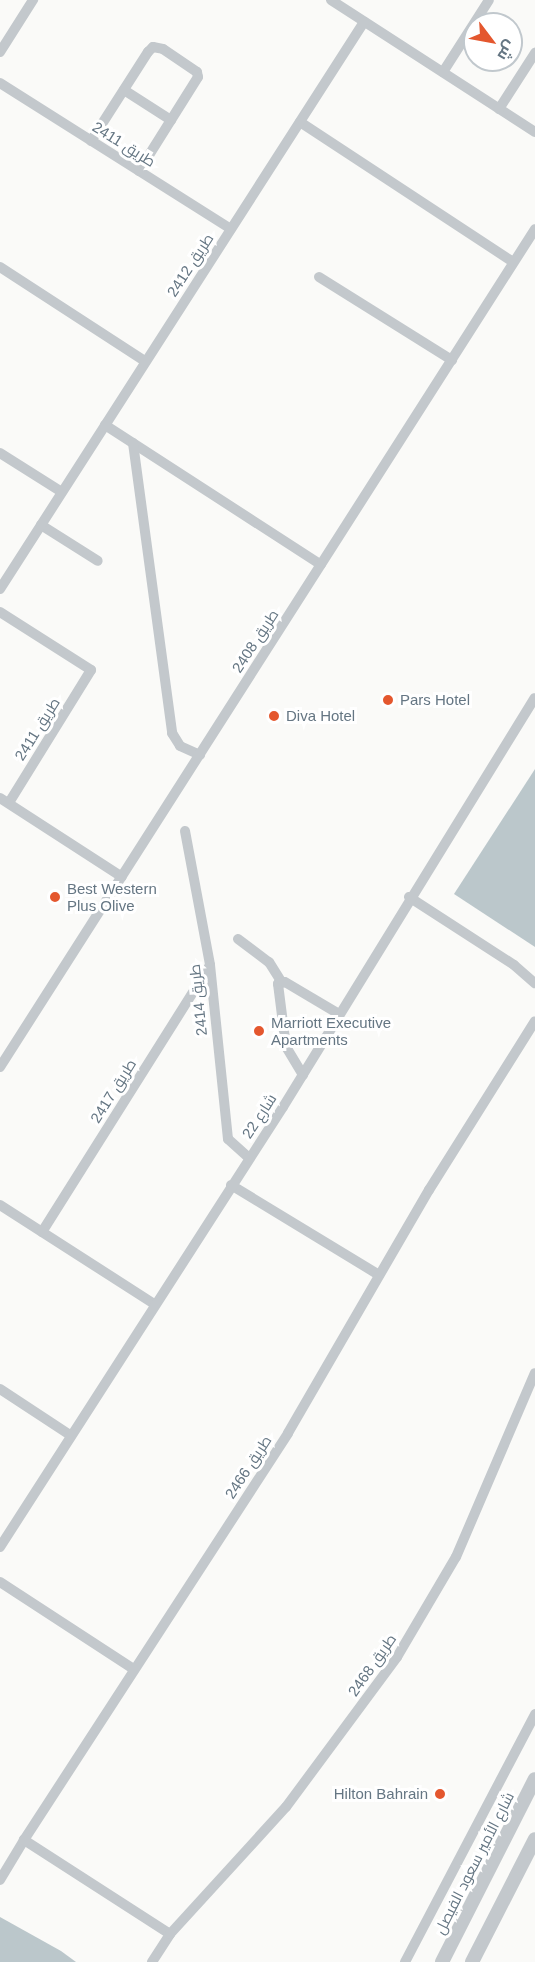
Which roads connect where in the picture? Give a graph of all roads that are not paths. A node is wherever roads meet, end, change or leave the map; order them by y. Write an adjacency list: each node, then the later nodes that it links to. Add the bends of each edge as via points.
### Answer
1 (33, 0): 5 (street)
2 (331, 0): 4 (street)
3 (489, 0): 7 (street)
4 (364, 22): 7 (street); 12 (street, طريق 2412)
5 (0, 52)
6 (535, 54): 10 (street)
7 (443, 72): 10 (street)
8 (0, 83): 14 (street, طريق 2411)
9 (124, 90): 11 (street); 11 (street, via 148,52 153,47 163,49 197,72 198,77); 14 (street)
10 (499, 109): 13 (street)
11 (171, 120): 15 (street)
12 (300, 123): 17 (street, طريق 2412); 18 (street)
13 (535, 132)
14 (91, 141): 15 (street, طريق 2411)
15 (139, 171): 17 (street, طريق 2411)
16 (535, 229): 18 (street, طريق 2408)
17 (231, 230): 22 (street, طريق 2412)
18 (513, 262): 21 (street, طريق 2408)
19 (0, 267): 22 (street)
20 (319, 277): 21 (street)
21 (452, 360): 29 (street, طريق 2408)
22 (145, 361): 23 (street, طريق 2412)
23 (105, 425): 24 (street); 26 (street, طريق 2412)
24 (133, 443): 29 (street); 33 (street, via 172,733 180,746)
25 (0, 453): 26 (street)
26 (62, 492): 27 (street, طريق 2412)
27 (41, 525): 28 (street); 30 (street, طريق 2412)
28 (98, 561)
29 (321, 566): 33 (street, طريق 2408)
30 (0, 589)
31 (0, 612): 34 (street, طريق 2411, via 91,670)
32 (535, 698): 37 (street, شارع 22)
33 (200, 755): 36 (street, طريق 2408)
34 (4, 800): 36 (street, طريق 2411)
35 (185, 831): 39 (street, طريق 2414)
36 (122, 877): 44 (street, طريق 2408)
37 (409, 897): 41 (street); 42 (street, شارع 22)
38 (238, 939): 40 (street, via 269,962)
39 (210, 965): 46 (street, طريق 2414, via 228,1139); 49 (street, طريق 2417)
40 (281, 981): 42 (street); 45 (street, via 278,986 286,1047)
41 (535, 983)
42 (339, 1014): 45 (street, شارع 22)
43 (535, 1021): 50 (street, طريق 2466)
44 (0, 1067)
45 (303, 1075): 46 (street, شارع 22)
46 (249, 1158): 47 (street, شارع 22)
47 (231, 1185): 50 (street); 51 (street, شارع 22)
48 (0, 1205): 49 (street)
49 (42, 1232): 51 (street)
50 (380, 1275): 57 (street, طريق 2466, via 288,1433)
51 (154, 1304): 54 (street, شارع 22)
52 (535, 1373): 63 (street, طريق 2468, via 456,1557 402,1649 286,1807)
53 (0, 1389): 54 (street)
54 (70, 1435): 55 (street, شارع 22)
55 (0, 1547)
56 (0, 1582): 57 (street)
57 (132, 1668): 61 (street, طريق 2466)
58 (535, 1714): 65 (street)
59 (535, 1779): 66 (street, شارع الأمير سعود الفيصل)
60 (535, 1839): 67 (street)
61 (24, 1840): 62 (street, طريق 2466); 63 (street)
62 (0, 1880)
63 (170, 1934): 64 (street, طريق 2468)
64 (152, 1962)
65 (405, 1962)
66 (442, 1962)
67 (472, 1962)

